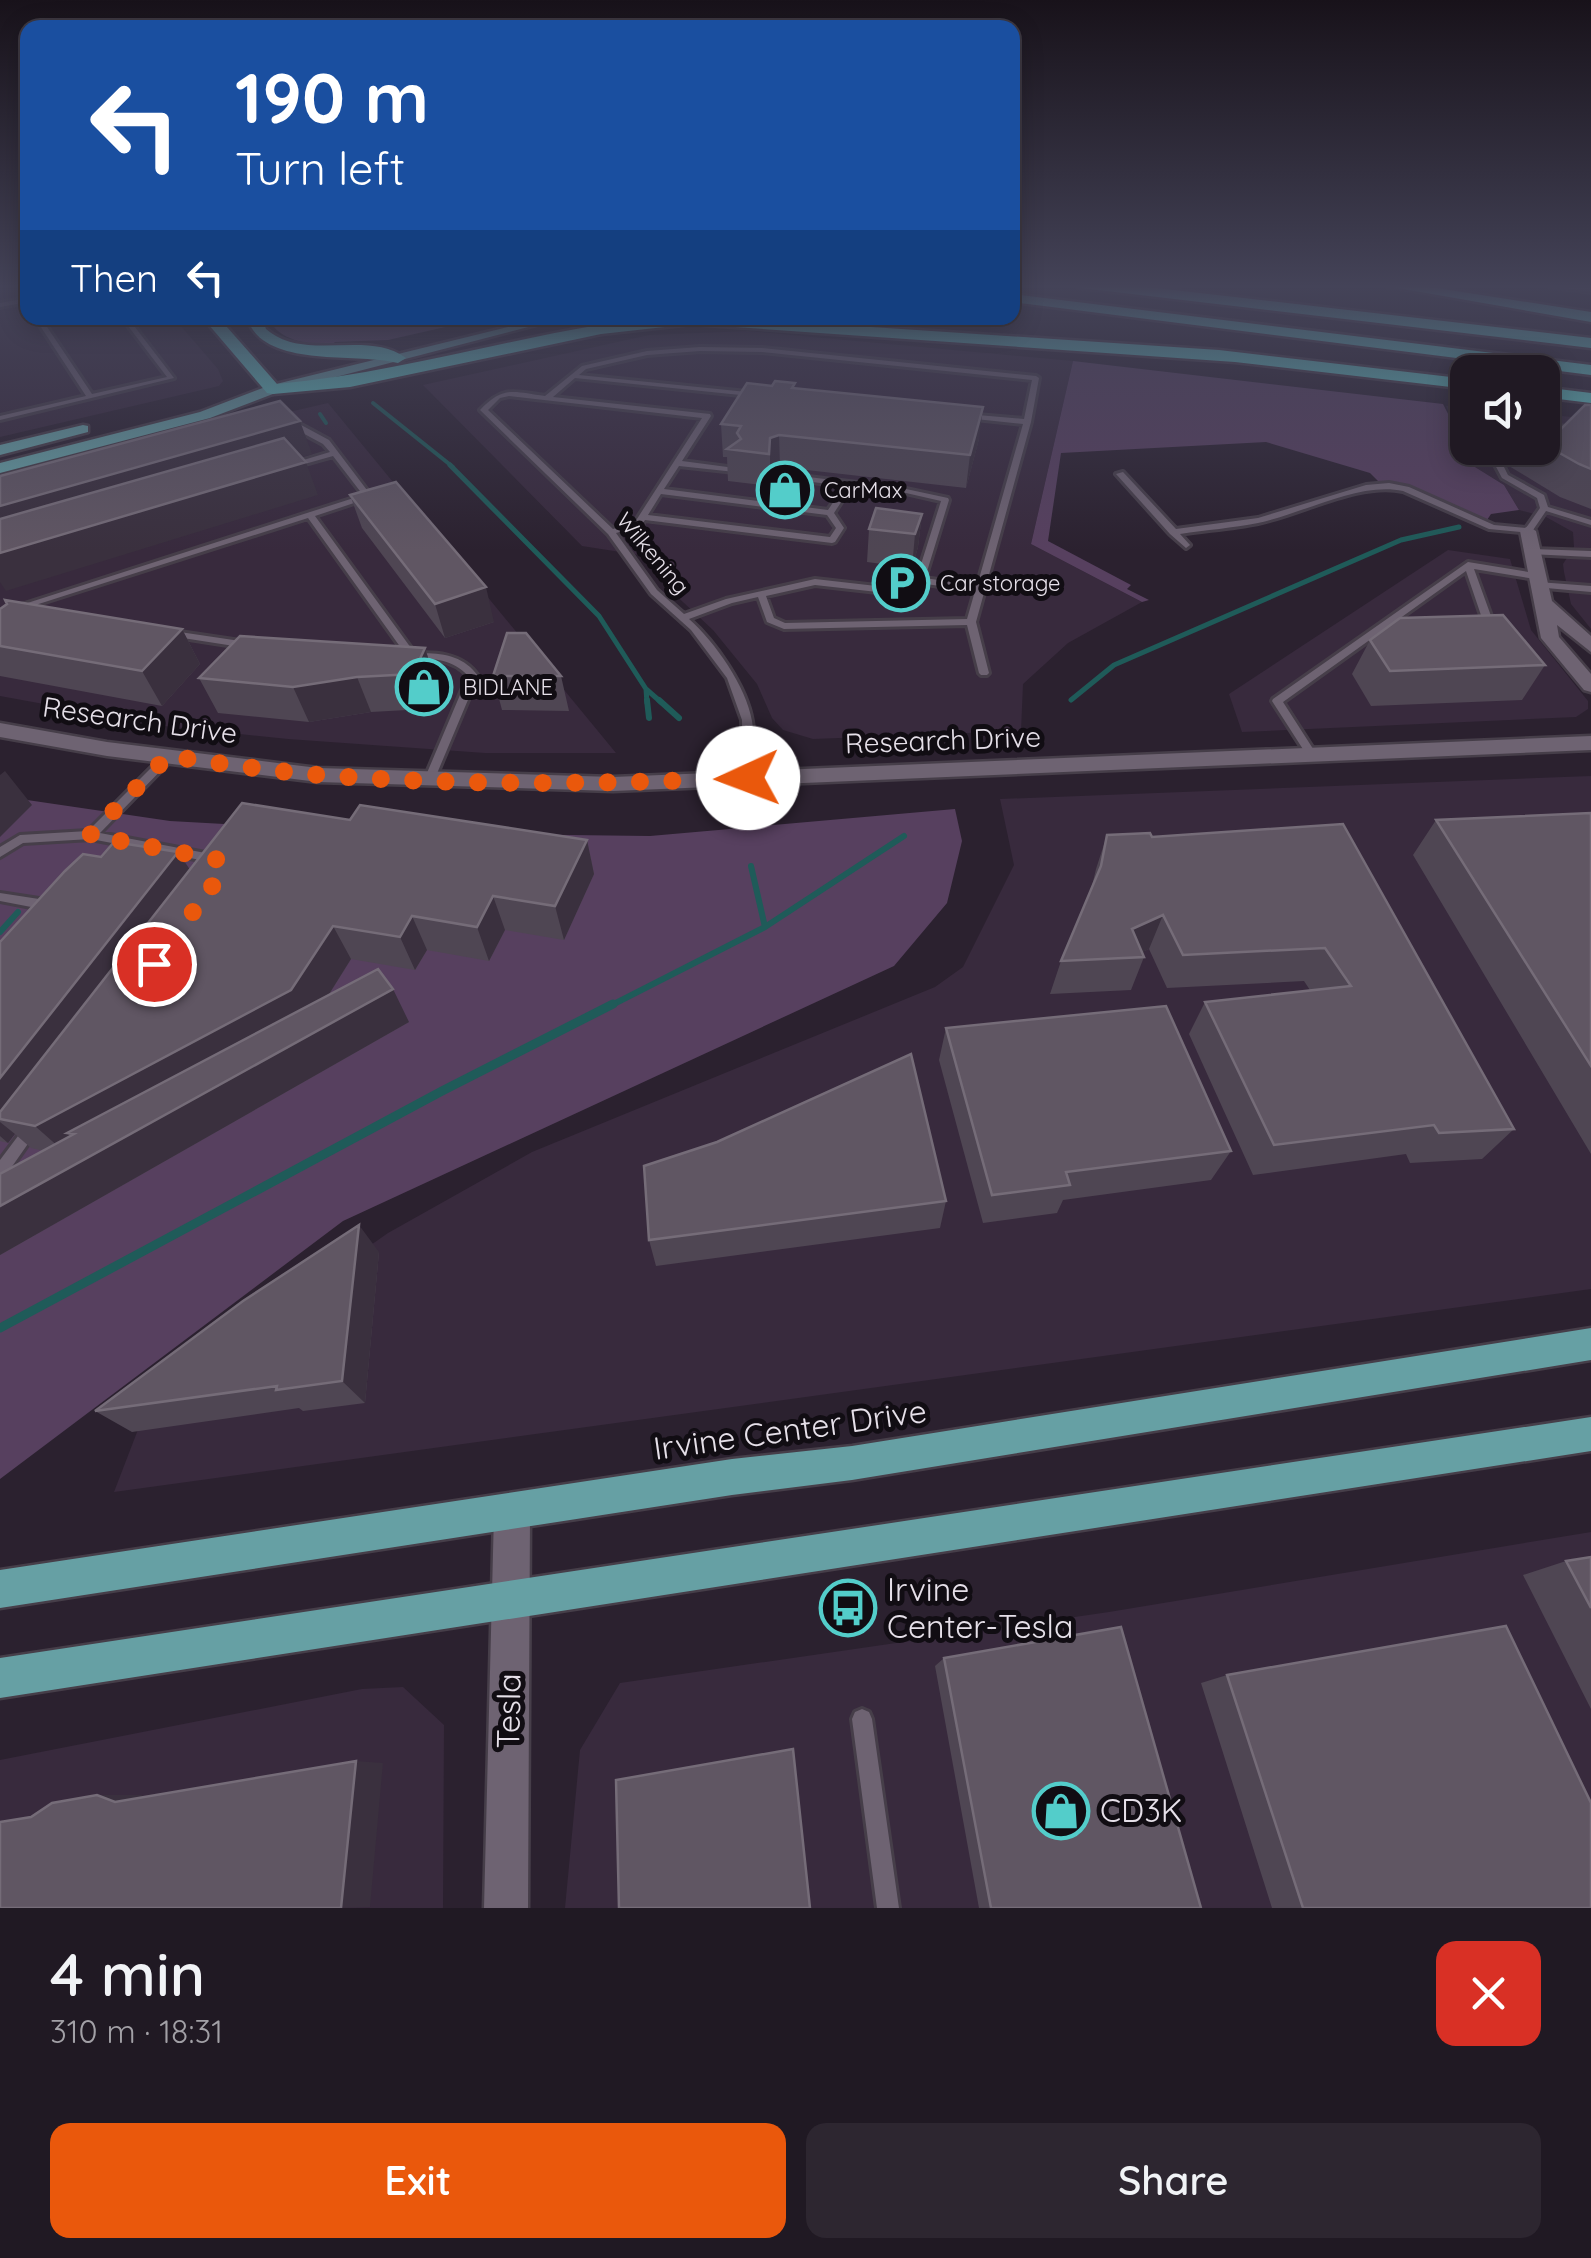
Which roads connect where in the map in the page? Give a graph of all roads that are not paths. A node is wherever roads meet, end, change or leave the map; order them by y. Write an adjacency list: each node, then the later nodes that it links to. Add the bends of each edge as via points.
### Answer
1 (74, 373): 14 (lane)
2 (166, 373): 14 (lane, via 170,378)
3 (259, 373): 11 (highway)
4 (337, 373): 11 (main road)
5 (392, 373): 11 (highway)
6 (575, 373): 9 (lane)
7 (1009, 373): 20 (lane, via 1036,380)
8 (1374, 373): 10 (highway)
9 (571, 376): 13 (lane); 15 (lane)
10 (1450, 382)
11 (273, 389): 23 (main road, via 227,392); 27 (main road, via 205,415)
12 (1560, 394): 16 (highway)
13 (769, 396)
14 (90, 397): 18 (lane)
15 (547, 398): 25 (lane, via 707,416); 42 (lane, Wilkening, via 509,394 484,410)
16 (1591, 398)
17 (947, 414): 20 (lane)
18 (0, 418)
19 (280, 422): 24 (lane, via 319,436)
20 (1026, 422): 50 (lane)
21 (1560, 429): 22 (lane)
22 (1591, 432)
23 (0, 450)
24 (335, 453): 28 (lane); 34 (lane)
25 (677, 463): 29 (lane); 33 (lane)
26 (1499, 465): 36 (lane, via 1505,476 1541,497)
27 (0, 468)
28 (279, 470)
29 (735, 470)
30 (1120, 474): 43 (lane)
31 (776, 475): 32 (lane)
32 (849, 484): 37 (lane); 49 (lane, via 946,502)
33 (658, 491): 37 (lane); 39 (lane)
34 (368, 496): 35 (lane); 38 (lane)
35 (376, 506)
36 (1544, 508): 40 (lane); 41 (lane)
37 (830, 513): 39 (lane, via 840,528 832,540)
38 (310, 514): 54 (lane); 68 (lane, via 406,648)
39 (642, 517): 42 (lane)
40 (1591, 523)
41 (1528, 531): 43 (lane, via 1492,527 1389,485 1259,520); 45 (main road)
42 (611, 532): 56 (lane, Wilkening, via 654,592)
43 (1174, 532): 44 (lane)
44 (1186, 546)
45 (1532, 552): 46 (lane); 48 (main road)
46 (1591, 554)
47 (1468, 565): 48 (lane); 60 (lane); 62 (lane)
48 (1537, 580): 51 (lane); 53 (main road)
49 (920, 581): 50 (lane); 52 (lane, via 900,591 815,582)
50 (980, 589): 58 (lane)
51 (1591, 589)
52 (761, 594): 56 (lane); 58 (lane, via 770,620 784,626)
53 (1545, 605): 65 (main road); 70 (main road, via 1550,638)
54 (19, 607): 55 (lane); 57 (lane)
55 (42, 612)
56 (682, 618): 75 (lane, Wilkening, via 732,678 747,720)
57 (14, 619)
58 (971, 622): 69 (lane)
59 (1472, 627): 60 (lane)
60 (1490, 627): 64 (lane)
61 (1397, 628): 62 (lane)
62 (1378, 629): 73 (lane, via 1277,702)
63 (167, 633): 66 (lane)
64 (1499, 639)
65 (1591, 646)
66 (270, 647)
67 (385, 654): 68 (lane)
68 (404, 656): 76 (lane, via 464,662 473,676)
69 (984, 673)
70 (1591, 686)
71 (0, 730): 74 (main road, Research Drive)
72 (1591, 743): 73 (main road, Research Drive)
73 (1312, 755): 75 (main road, Research Drive)
74 (168, 756): 76 (main road, Research Drive, via 318,775); 77 (lane)
75 (748, 778): 76 (main road, Research Drive, via 613,784)
76 (429, 780)
77 (90, 835): 78 (lane, via 20,839); 79 (lane, via 220,860)
78 (0, 853)
79 (219, 877)
80 (0, 897): 81 (lane, via 51,905)
81 (43, 920)
82 (38, 1121): 83 (lane, via 4,1166 5,1182)
83 (24, 1185)
84 (1591, 1344): 86 (main road, Irvine Center Drive)
85 (1591, 1434): 88 (main road)
86 (512, 1514): 87 (main road, Irvine Center Drive); 88 (main road, Tesla)
87 (0, 1589)
88 (511, 1600): 89 (main road); 91 (main road, Tesla)
89 (0, 1678)
90 (862, 1719): 92 (lane)
91 (506, 1908)
92 (888, 1908)

